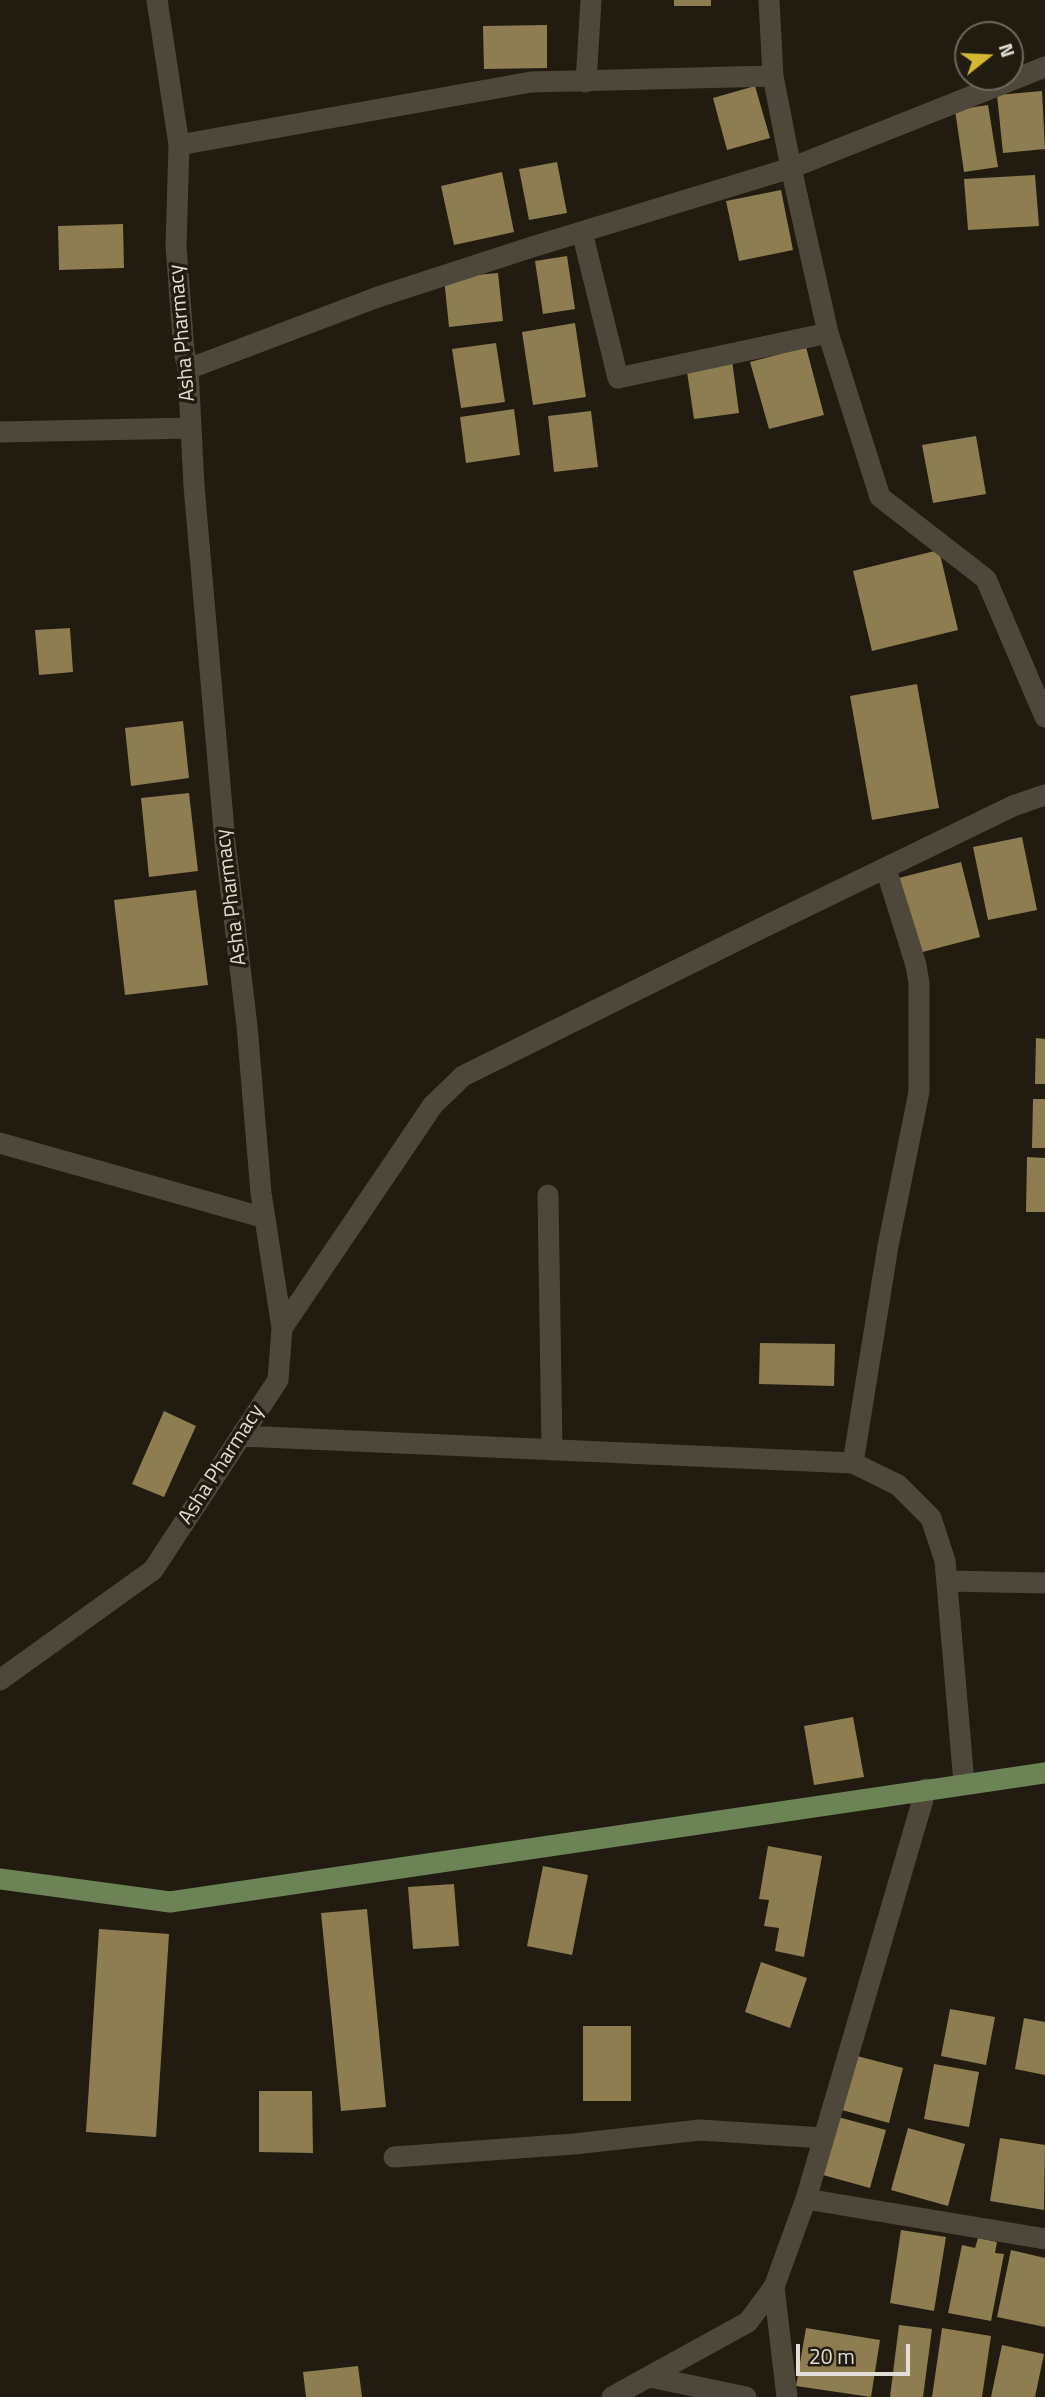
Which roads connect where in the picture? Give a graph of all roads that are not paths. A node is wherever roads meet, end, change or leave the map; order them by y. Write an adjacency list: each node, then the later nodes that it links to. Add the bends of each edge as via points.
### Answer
1 (157, 0): 7 (street, Asha Pharmacy)
2 (591, 0): 6 (street)
3 (769, 0): 5 (street)
4 (1045, 67): 8 (street)
5 (773, 76): 6 (street); 8 (street)
6 (586, 82): 7 (street, via 531,82)
7 (179, 145): 11 (street, Asha Pharmacy, via 176,246)
8 (791, 168): 9 (street); 10 (street)
9 (582, 232): 10 (street, via 618,378); 11 (street, via 378,297)
10 (828, 334): 14 (street, via 880,497 986,579)
11 (188, 369): 12 (street, Asha Pharmacy)
12 (191, 428): 13 (street); 19 (street, Asha Pharmacy, via 225,842)
13 (0, 432)
14 (1045, 718)
15 (1045, 795): 16 (street, via 1013,806)
16 (886, 869): 20 (street, via 463,1076 433,1105); 23 (street, via 919,983 919,1092 888,1245)
17 (0, 1143): 19 (street)
18 (548, 1195): 22 (street)
19 (265, 1218): 20 (street, Asha Pharmacy)
20 (282, 1328): 21 (street, Asha Pharmacy, via 278,1380)
21 (241, 1436): 22 (street); 26 (street, Asha Pharmacy, via 153,1570)
22 (552, 1450): 23 (street)
23 (853, 1463): 24 (street, via 898,1485 931,1518)
24 (947, 1581): 25 (street); 28 (street)
25 (1045, 1583)
26 (0, 1680)
27 (1045, 1773): 28 (main road)
28 (964, 1783): 29 (main road)
29 (926, 1789): 30 (main road, via 170,1902); 31 (street)
30 (0, 1879)
31 (824, 2138): 32 (street, via 700,2130); 33 (street)
32 (394, 2157)
33 (806, 2199): 34 (street); 35 (street)
34 (1045, 2239)
35 (774, 2287): 36 (street, via 748,2322); 39 (street)
36 (650, 2377): 37 (street); 38 (street)
37 (612, 2397)
38 (746, 2397)
39 (787, 2397)

